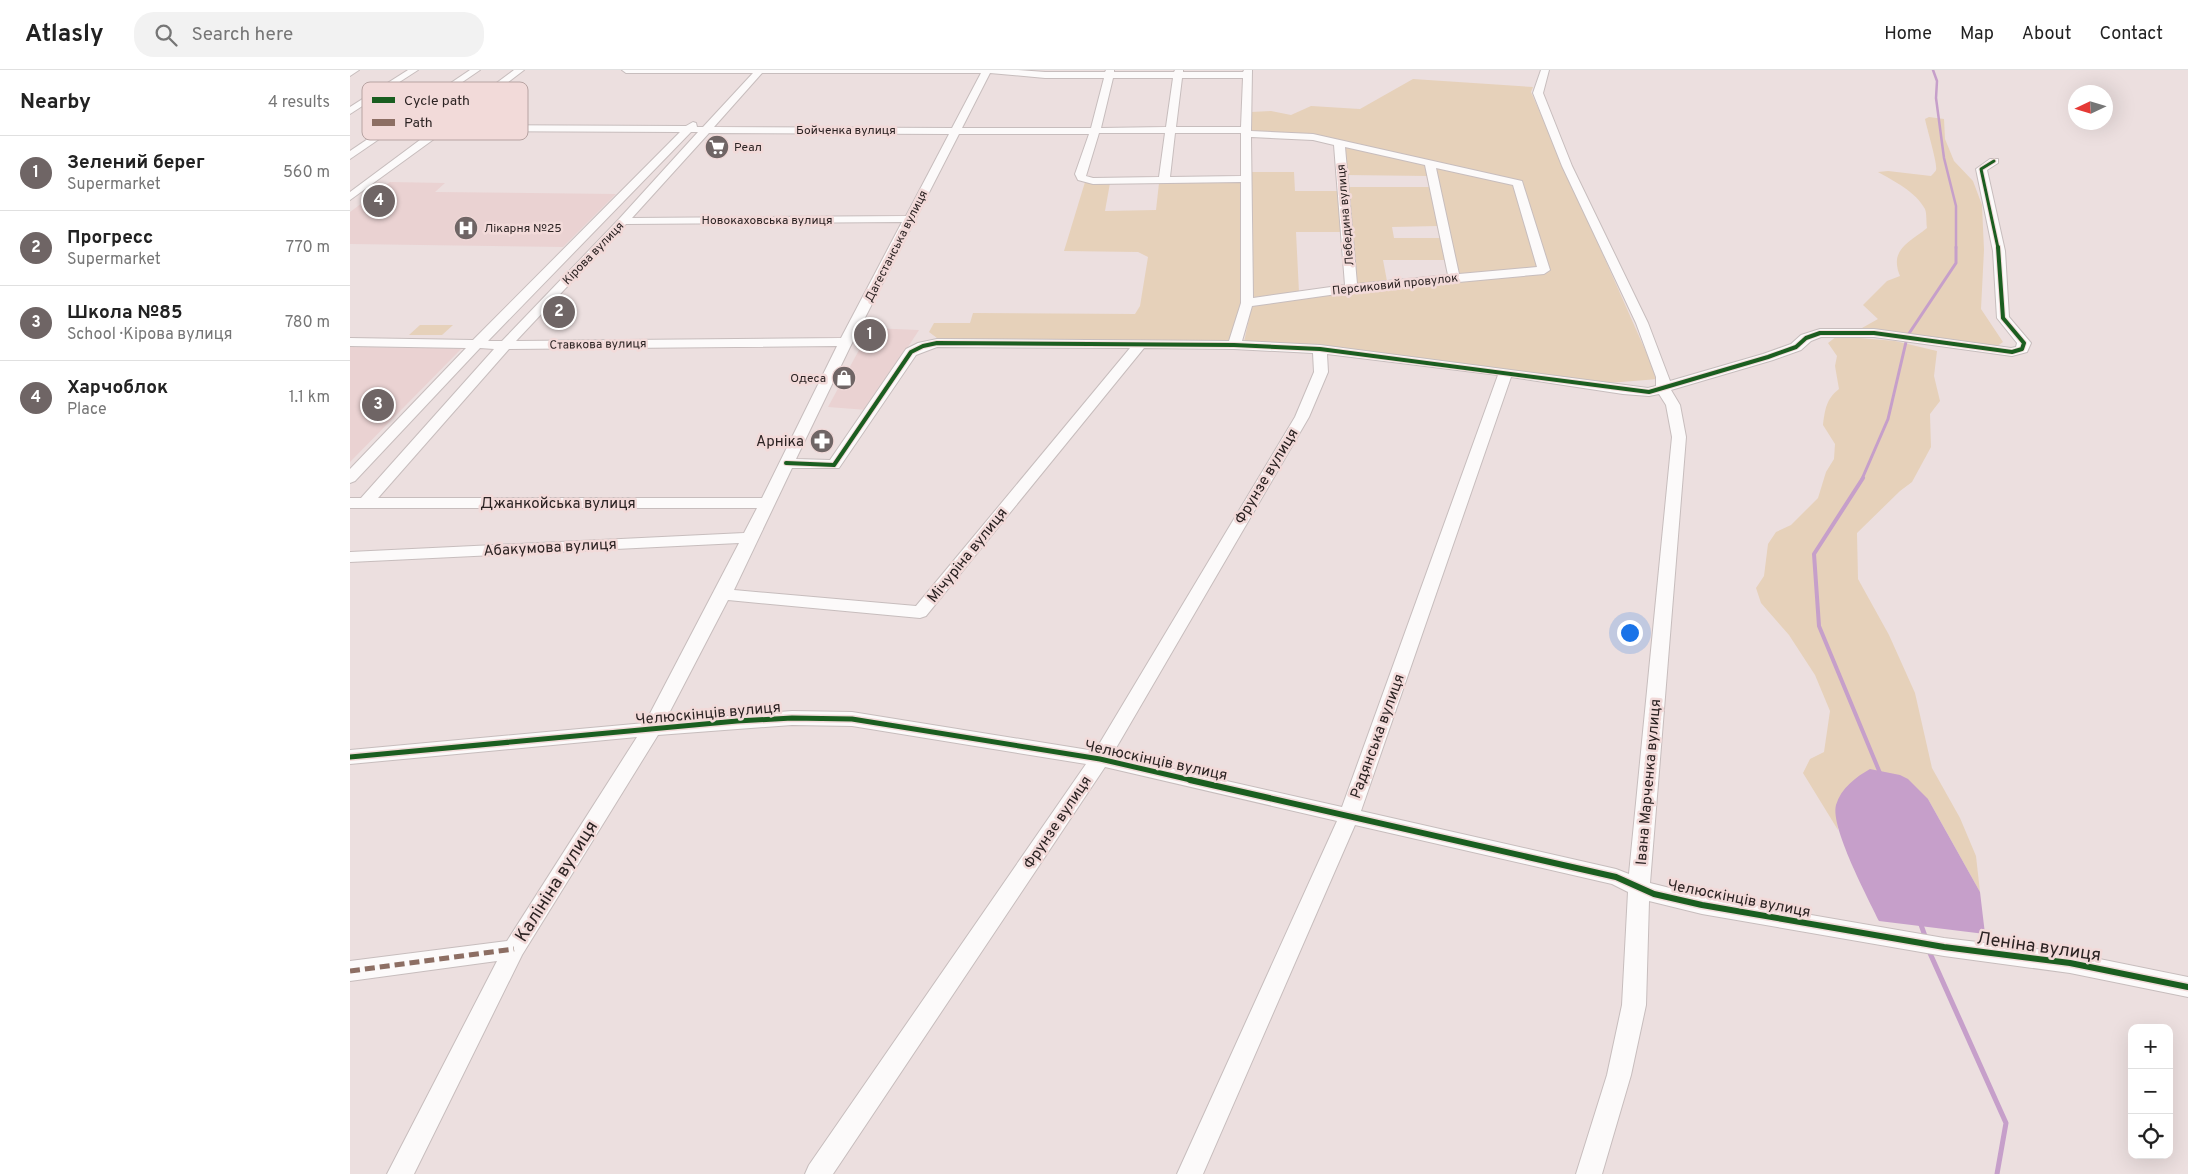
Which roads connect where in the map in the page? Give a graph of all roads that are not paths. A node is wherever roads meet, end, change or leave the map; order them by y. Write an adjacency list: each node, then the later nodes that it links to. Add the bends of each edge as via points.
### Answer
1 (355, 70): 13 (street)
2 (414, 70): 14 (street)
3 (476, 70): 15 (street)
4 (520, 70): 16 (street)
5 (626, 70): 6 (street)
6 (744, 70): 7 (street); 20 (street, Кірова вулиця)
7 (760, 70): 8 (street); 21 (street, Кірова вулиця)
8 (986, 70): 10 (street, via 1045,75); 24 (street, Дагестанська вулиця)
9 (1544, 70): 49 (street, Івана Марченка вулиця, via 1538,93 1567,166 1642,323 1663,377)
10 (1110, 72): 11 (street); 22 (street)
11 (1179, 72): 12 (street); 23 (street)
12 (1248, 72): 25 (street)
13 (350, 73)
14 (396, 82)
15 (458, 82)
16 (504, 82)
17 (362, 104): 18 (street)
18 (350, 112)
19 (528, 128): 20 (street, Бойченка вулиця)
20 (690, 129): 21 (street, Бойченка вулиця); 43 (street, Кірова вулиця)
21 (706, 129): 24 (street, Бойченка вулиця); 36 (street, Кірова вулиця)
22 (1095, 130): 23 (street, Бойченка вулиця); 24 (street, Бойченка вулиця); 33 (street, via 1080,174 1082,178 1093,181)
23 (1172, 130): 25 (street, Бойченка вулиця); 33 (street)
24 (955, 131): 35 (street, Дагестанська вулиця)
25 (1246, 132): 28 (street, Бойченка вулиця); 32 (street)
26 (373, 140): 29 (street)
27 (426, 140): 34 (street)
28 (1339, 142): 31 (street, Бойченка вулиця); 39 (street, Лебедина вулиця)
29 (350, 156)
30 (1994, 161): 49 (street, via 1981,169 1999,252 2003,318 2024,342 2022,350 1988,350 1874,333 1820,333 1768,358)
31 (1430, 162): 37 (street, Бойченка вулиця, via 1518,183); 38 (street)
32 (1246, 179): 33 (street); 40 (street)
33 (1164, 180)
34 (350, 197)
35 (910, 219): 36 (street, Новокаховська вулиця); 42 (street, Дагестанська вулиця)
36 (623, 221): 44 (street, Кірова вулиця)
37 (1544, 270): 38 (street, Персиковий провулок)
38 (1454, 277): 39 (street, Персиковий провулок)
39 (1351, 288): 40 (street, Персиковий провулок)
40 (1247, 303): 46 (street)
41 (350, 342): 43 (street, Ставкова вулиця)
42 (846, 342): 44 (street, Ставкова вулиця); 50 (street, Дагестанська вулиця)
43 (477, 344): 44 (street, Ставкова вулиця); 51 (street, Кірова вулиця)
44 (505, 345): 52 (street, Кірова вулиця)
45 (1139, 346): 46 (street); 50 (street, via 937,343 924,346 912,352 834,465); 56 (street, Мічуріна вулиця, via 920,612)
46 (1234, 346): 47 (street)
47 (1320, 349): 48 (street); 59 (street, Фрунзе вулиця, via 1321,372 1302,416)
48 (1506, 372): 49 (street, via 1623,390 1649,392); 60 (street, Радянська вулиця)
49 (1663, 389): 61 (street, Івана Марченка вулиця, via 1673,405 1679,437)
50 (786, 463): 53 (street, Дагестанська вулиця)
51 (350, 478)
52 (358, 503): 53 (street, Джанкойська вулиця)
53 (766, 503): 54 (street, Дагестанська вулиця)
54 (750, 538): 55 (street, Абакумова вулиця); 56 (street, Калініна вулиця)
55 (350, 557)
56 (722, 594): 57 (street, Калініна вулиця)
57 (651, 730): 58 (street, Челюскінців вулиця); 59 (street, Челюскінців вулиця, via 792,718 852,719); 63 (street, Калініна вулиця)
58 (350, 757)
59 (1100, 759): 60 (street, Челюскінців вулиця); 67 (street, Фрунзе вулиця)
60 (1349, 816): 61 (street, Челюскінців вулиця, via 1616,877); 68 (street, Радянська вулиця)
61 (1639, 887): 62 (street, Челюскінців вулиця, via 1654,894 1702,905); 69 (street, Івана Марченка вулиця, via 1634,1005 1619,1075)
62 (1944, 947): 65 (street, Леніна вулиця, via 2070,963)
63 (514, 949): 64 (street); 66 (street, Калініна вулиця)
64 (350, 971)
65 (2188, 987)
66 (400, 1174)
67 (818, 1174)
68 (1190, 1174)
69 (1589, 1174)

